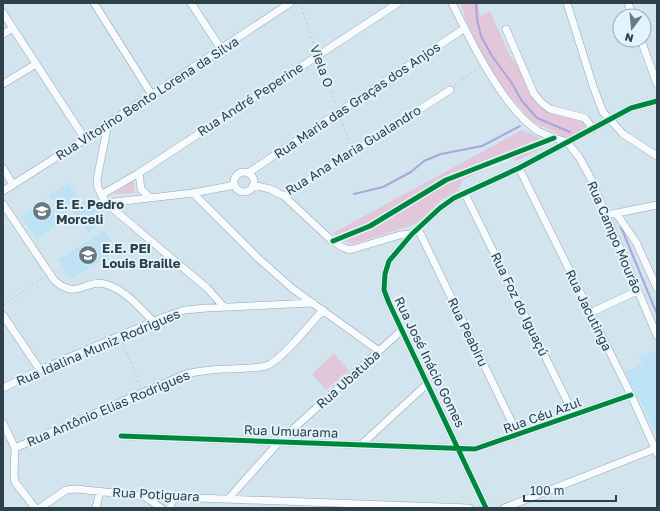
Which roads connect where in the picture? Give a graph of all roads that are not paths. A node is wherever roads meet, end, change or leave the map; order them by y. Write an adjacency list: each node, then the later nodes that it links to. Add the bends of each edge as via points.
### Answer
1 (94, 3): 18 (street)
2 (191, 3): 13 (street)
3 (290, 3): 13 (street, Rua Vitorino Bento Lorena da Silva)
4 (398, 3): 28 (street, Rua André Peperine)
5 (452, 3): 9 (street)
6 (567, 3): 20 (street, via 593,86)
7 (3, 13): 8 (street)
8 (13, 28): 11 (street); 14 (street)
9 (465, 28): 24 (street, via 484,64 505,95 532,125 547,135); 29 (street, Rua Maria das Graças dos Anjos)
10 (506, 29): 22 (street, via 534,94 550,109 585,118)
11 (3, 34)
12 (645, 48): 16 (street)
13 (221, 49): 18 (street, Rua Vitorino Bento Lorena da Silva)
14 (36, 64): 15 (street); 23 (street)
15 (3, 84)
16 (657, 84)
17 (450, 90): 37 (street, Rua Ana Maria Gualandro)
18 (152, 95): 21 (street, Rua Vitorino Bento Lorena da Silva)
19 (657, 101): 20 (street, Rua José Inácio Gomes, via 631,108)
20 (609, 120): 22 (street, Rua José Inácio Gomes); 25 (street, via 623,134)
21 (108, 124): 23 (street, Rua Vitorino Bento Lorena da Silva); 36 (street, via 97,180)
22 (593, 129): 24 (street, Rua José Inácio Gomes)
23 (85, 139): 30 (street, Rua Vitorino Bento Lorena da Silva)
24 (567, 142): 27 (street, Rua José Inácio Gomes); 43 (street, Rua Campo Mourão, via 590,177)
25 (657, 156)
26 (3, 168): 30 (street)
27 (519, 168): 35 (street, Rua José Inácio Gomes); 51 (street, Rua Jacutinga)
28 (139, 173): 36 (street, Rua André Peperine); 38 (street, via 141,189)
29 (248, 173): 31 (street, via 239,174 235,178); 32 (street, via 252,176)
30 (13, 185): 33 (street, Rua Vitorino Bento Lorena da Silva)
31 (235, 185): 32 (street, via 238,190 244,192); 34 (street)
32 (254, 185): 37 (street, Rua Ana Maria Gualandro)
33 (3, 191)
34 (193, 194): 38 (street); 48 (street, via 258,258)
35 (465, 194): 44 (street, Rua José Inácio Gomes, via 440,208); 61 (street, Rua Foz do Iguaçú)
36 (101, 195): 39 (street)
37 (284, 196): 45 (street, via 330,239 350,250 400,235)
38 (149, 197): 39 (street)
39 (106, 203): 49 (street, via 207,288)
40 (3, 204): 53 (street, via 49,273 61,286 68,290 77,290 96,284 108,285 133,301)
41 (657, 205): 42 (street)
42 (616, 213): 43 (street); 46 (street, via 636,242)
43 (606, 215): 47 (street, Rua Campo Mourão)
44 (418, 229): 45 (street, Rua José Inácio Gomes); 63 (street, Rua Peabiru)
45 (412, 234): 54 (street, Rua José Inácio Gomes, via 389,261 385,274 384,290)
46 (654, 290)
47 (637, 291): 51 (street); 55 (street, Rua Campo Mourão)
48 (313, 303): 49 (street, Rua Idalina Muniz Rodrigues); 50 (street)
49 (224, 307): 53 (street, Rua Idalina Muniz Rodrigues, via 185,310)
50 (323, 310): 56 (street); 67 (street, Rua Antônio Elias Rodrigues, via 280,356 267,365 186,374)
51 (590, 312): 60 (street, Rua Jacutinga)
52 (3, 315): 57 (street)
53 (154, 322): 57 (street, Rua Idalina Muniz Rodrigues)
54 (402, 330): 56 (street, Rua Ubatuba); 58 (street, Rua José Inácio Gomes)
55 (657, 336)
56 (379, 351): 65 (street, Rua Ubatuba)
57 (40, 370): 59 (street, Rua Idalina Muniz Rodrigues)
58 (428, 383): 66 (street); 68 (street, Rua José Inácio Gomes)
59 (3, 388)
60 (631, 395): 61 (street, Rua Céu Azul); 69 (street, Rua Jacutinga)
61 (574, 415): 63 (street, Rua Céu Azul)
62 (3, 423): 67 (street)
63 (518, 435): 68 (street, Rua Céu Azul, via 475,449)
64 (121, 436): 65 (street, Rua Umuarama)
65 (280, 441): 66 (street, Rua Umuarama); 73 (street, Rua Ubatuba)
66 (362, 444): 68 (street, Rua Umuarama)
67 (15, 448): 74 (street, via 15,482)
68 (460, 450): 80 (street, Rua José Inácio Gomes)
69 (656, 450): 81 (street)
70 (100, 491): 71 (street, Rua Potiguara); 75 (street, Rua Potiguara, via 66,490); 76 (street)
71 (144, 496): 72 (street, Rua Potiguara); 77 (street)
72 (178, 496): 73 (street, Rua Potiguara); 78 (street, via 172,501)
73 (229, 498): 79 (street, Rua Potiguara)
74 (36, 508)
75 (40, 508)
76 (96, 508)
77 (162, 508)
78 (170, 508)
79 (469, 508)
80 (486, 508)
81 (504, 508)

